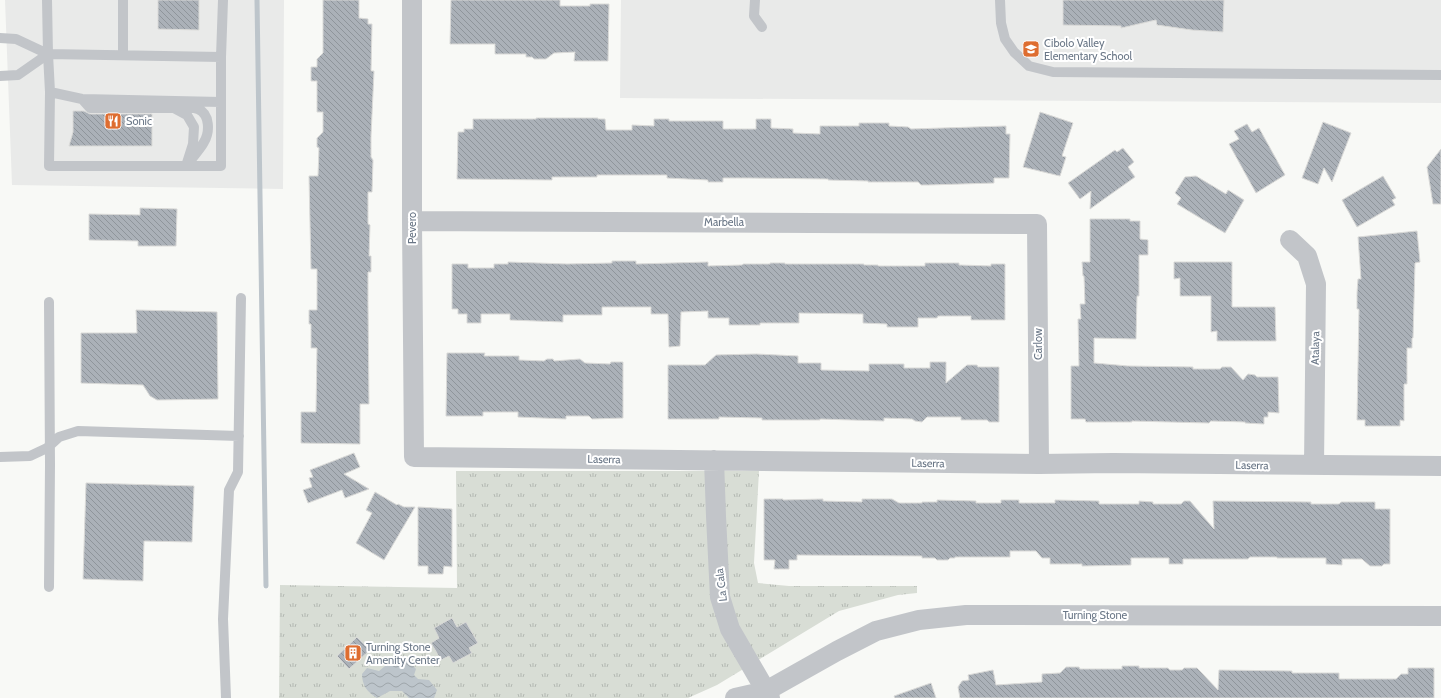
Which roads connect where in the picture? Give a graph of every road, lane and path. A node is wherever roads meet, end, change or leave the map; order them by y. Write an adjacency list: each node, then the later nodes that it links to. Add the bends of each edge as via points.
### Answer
1 (47, 0): 9 (lane)
2 (123, 0): 10 (lane)
3 (223, 0): 11 (lane)
4 (412, 0): 19 (street, Pevero)
5 (755, 0): 7 (lane, via 754,16)
6 (1000, 0): 12 (lane, via 1005,39 1014,52 1029,66 1053,72)
7 (762, 27)
8 (0, 38): 9 (lane, via 16,38)
9 (48, 54): 10 (lane); 13 (lane, via 18,75); 14 (lane)
10 (123, 55): 11 (lane)
11 (222, 57): 16 (lane)
12 (1441, 75)
13 (0, 76)
14 (50, 92): 15 (lane); 18 (lane, via 49,166)
15 (82, 99): 16 (lane); 17 (lane, via 90,108)
16 (221, 102): 18 (lane, via 221,166)
17 (174, 108): 18 (lane, via 187,115 194,127 193,144); 18 (lane, via 196,108 203,112 207,121 208,133 204,143)
18 (186, 166)
19 (412, 221): 20 (street, Marbella); 27 (street, Pevero)
20 (1037, 224): 29 (street, Carlow)
21 (1290, 240): 30 (street, Atalaya, via 1307,256 1316,284)
22 (241, 298): 24 (lane)
23 (49, 302): 25 (lane)
24 (239, 436): 25 (lane, via 78,430 59,437); 35 (lane, via 238,472 229,490 223,619)
25 (50, 445): 26 (lane, via 30,456); 32 (lane)
26 (0, 457)
27 (414, 457): 28 (street, Laserra)
28 (714, 460): 29 (street, Laserra); 34 (street, La Cala, via 720,597 730,628)
29 (1039, 464): 30 (street, Laserra)
30 (1314, 465): 31 (street, Laserra)
31 (1441, 466)
32 (49, 587)
33 (1441, 616): 34 (street, Turning Stone, via 966,615 919,620 876,632 837,651)
34 (766, 696): 36 (street, Turning Stone)
35 (226, 698)
36 (735, 698)

